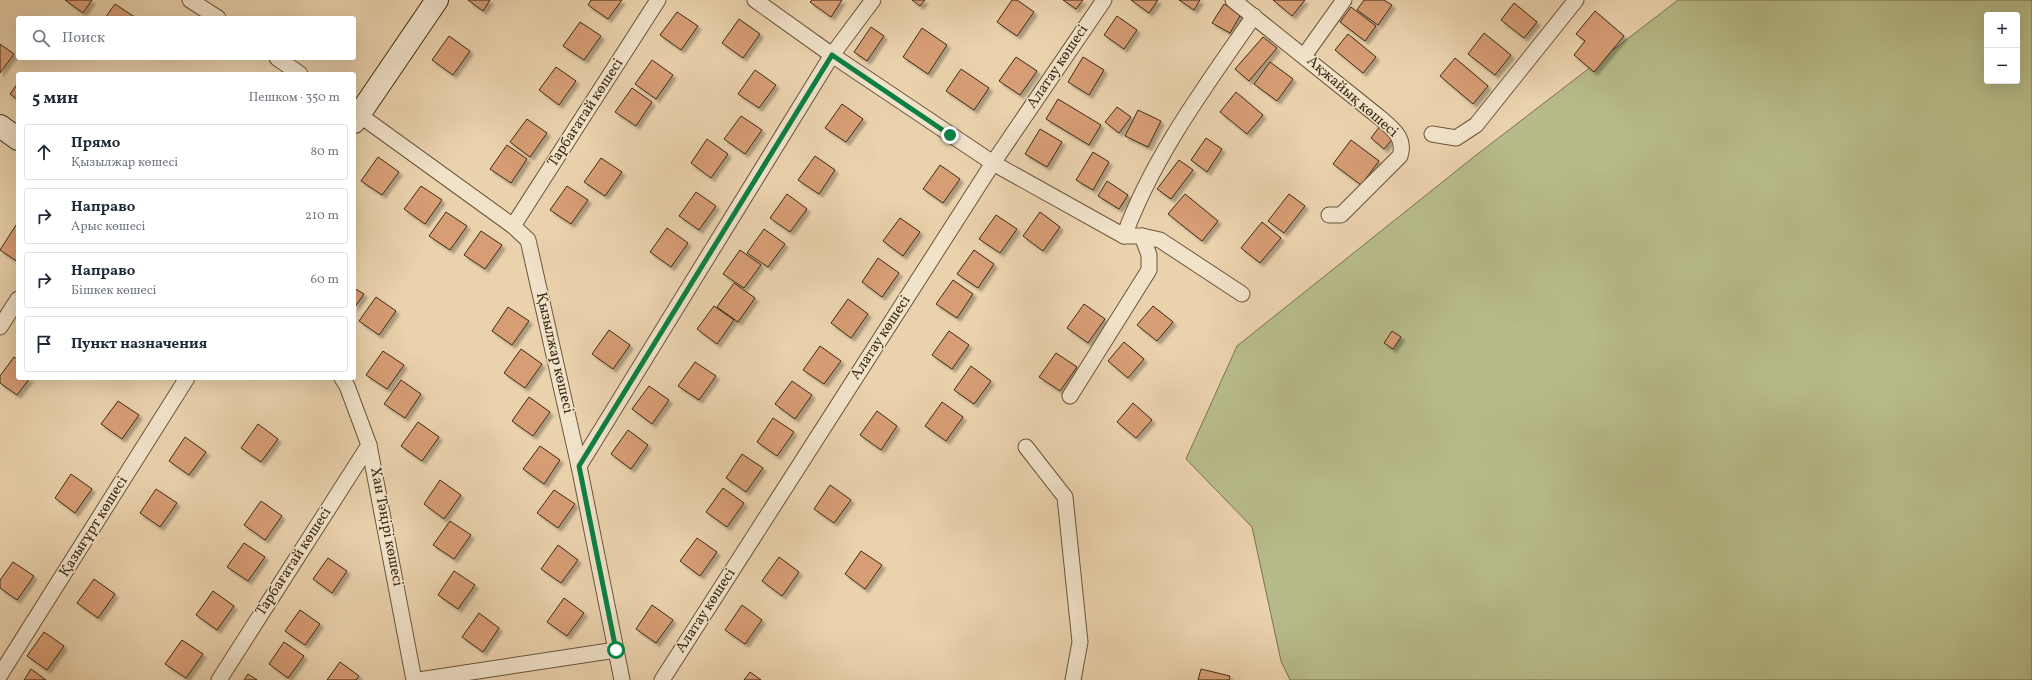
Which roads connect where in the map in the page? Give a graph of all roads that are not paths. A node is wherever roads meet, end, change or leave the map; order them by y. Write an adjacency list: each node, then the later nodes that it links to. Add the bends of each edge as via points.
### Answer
1 (436, 0): 16 (street)
2 (658, 0): 22 (street, Тарбағатай көшесі)
3 (755, 0): 12 (street)
4 (873, 0): 12 (street)
5 (1104, 0): 20 (street, Алатау көшесі)
6 (1233, 0): 11 (street, Ақжайық көшесі)
7 (1344, 0): 13 (street)
8 (1576, 0): 18 (street, via 1476,125 1456,138)
9 (200, 2): 10 (street)
10 (216, 16)
11 (1254, 16): 13 (street, Ақжайық көшесі); 23 (street, via 1182,119 1137,200)
12 (832, 55): 20 (street); 33 (street)
13 (1304, 56): 21 (street, Ақжайық көшесі, via 1392,129 1401,139 1403,147 1400,156 1341,215)
14 (280, 60): 15 (street)
15 (297, 72)
16 (356, 115): 22 (street, Қызылжар көшесі)
17 (0, 126): 19 (street)
18 (1432, 134)
19 (16, 138)
20 (993, 163): 23 (street); 40 (street, Алатау көшесі)
21 (1329, 215)
22 (513, 226): 33 (street, Қызылжар көшесі, via 528,240)
23 (1124, 236): 24 (street)
24 (1142, 236): 25 (street, via 1160,240); 30 (street, via 1149,255 1149,270)
25 (1242, 294)
26 (16, 301): 27 (street)
27 (0, 326)
28 (186, 380): 35 (street, Қазығұрт көшесі)
29 (343, 380): 31 (street, Хан Тәңірі көшесі)
30 (1070, 396)
31 (369, 445): 36 (street, Тарбағатай көшесі); 37 (street, Хан Тәңірі көшесі)
32 (1026, 447): 41 (street, via 1065,497 1080,642)
33 (579, 466): 34 (street, Қызылжар көшесі)
34 (616, 650): 38 (street); 39 (street, Қызылжар көшесі)
35 (0, 675)
36 (219, 680)
37 (414, 680)
38 (418, 680)
39 (622, 680)
40 (662, 680)
41 (1073, 680)

